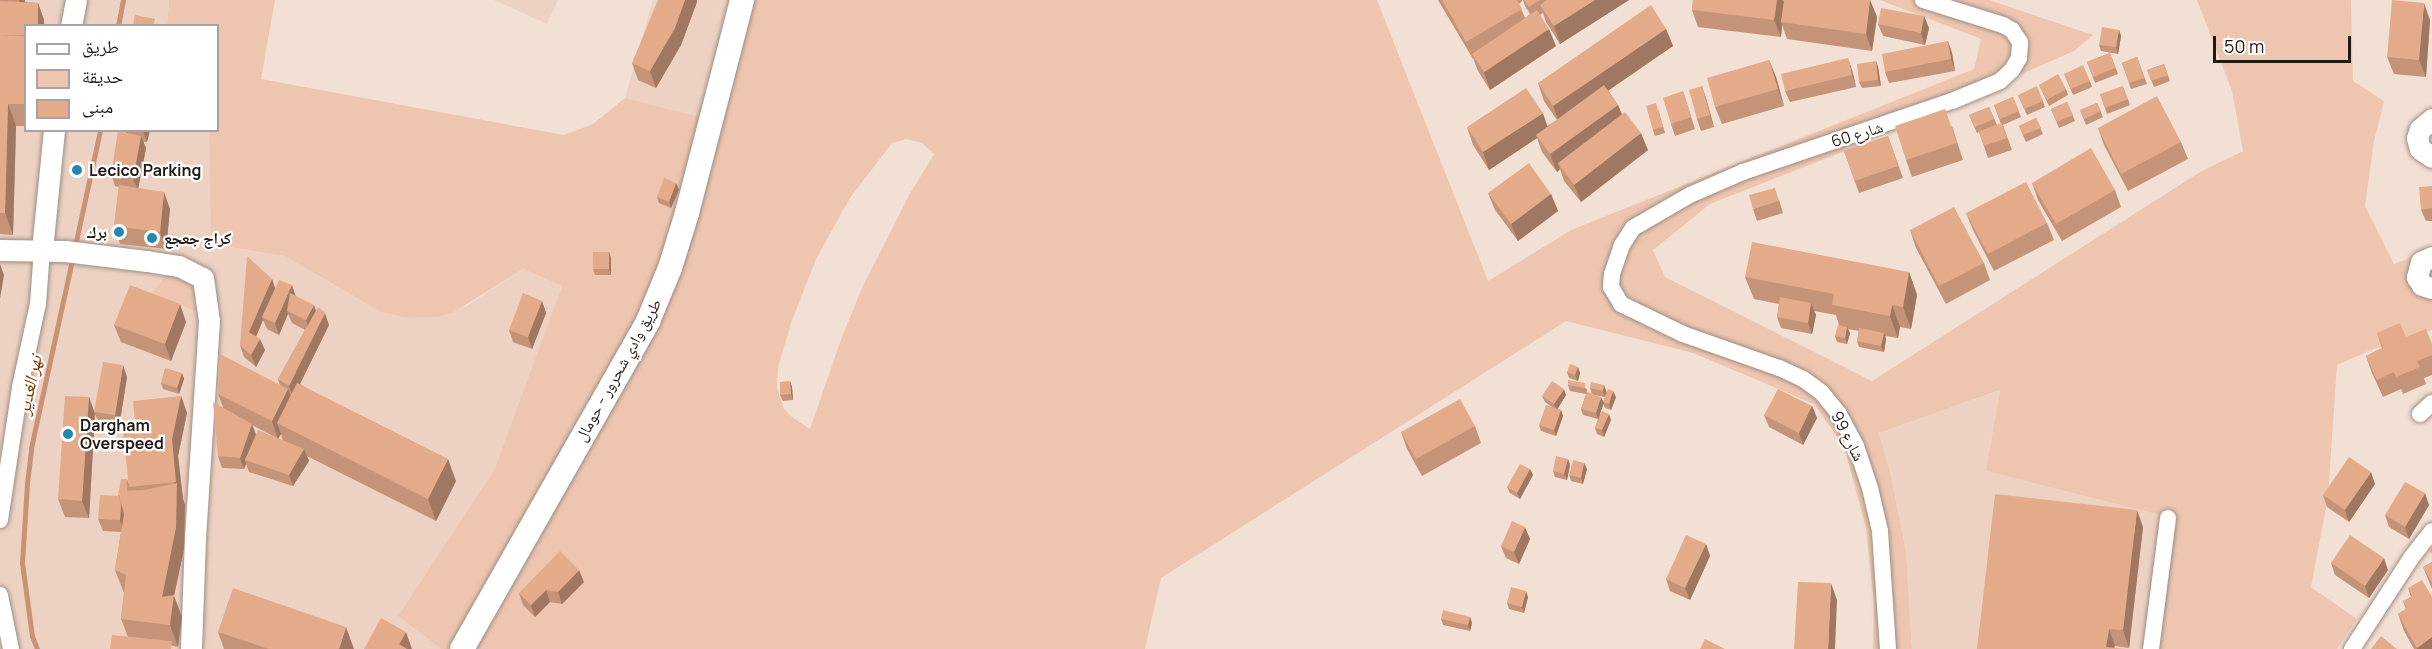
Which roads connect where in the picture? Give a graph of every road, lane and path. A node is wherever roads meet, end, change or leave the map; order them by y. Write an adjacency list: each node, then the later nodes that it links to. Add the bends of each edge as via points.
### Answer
1 (76, 0): 4 (street)
2 (742, 0): 19 (main road, طريق وادي شحرور - حومال, via 687,213 648,321)
3 (1923, 0): 11 (street, شارع 60, via 2012,30 2020,42 2019,58 2012,70 2000,81 1952,101 1743,172 1660,210 1633,228 1622,245)
4 (72, 24)
5 (2432, 119): 7 (street, via 2420,129 2417,138 2420,149)
6 (54, 132): 9 (street)
7 (2432, 157)
8 (0, 250): 9 (street)
9 (42, 250): 14 (street, via 38,304 18,398); 18 (street, via 102,254 187,268 203,278 209,321)
10 (2432, 257): 12 (street, via 2421,262 2417,277 2422,285)
11 (1611, 287): 20 (street, شارع 99, via 1621,304 1644,317 1803,379 1821,392 1839,414 1856,446 1880,531)
12 (2432, 288)
13 (2168, 518): 21 (street)
14 (0, 520)
15 (2432, 531): 22 (street)
16 (0, 595): 17 (street)
17 (11, 649)
18 (191, 649)
19 (462, 649)
20 (1888, 649)
21 (2151, 649)
22 (2352, 649)

